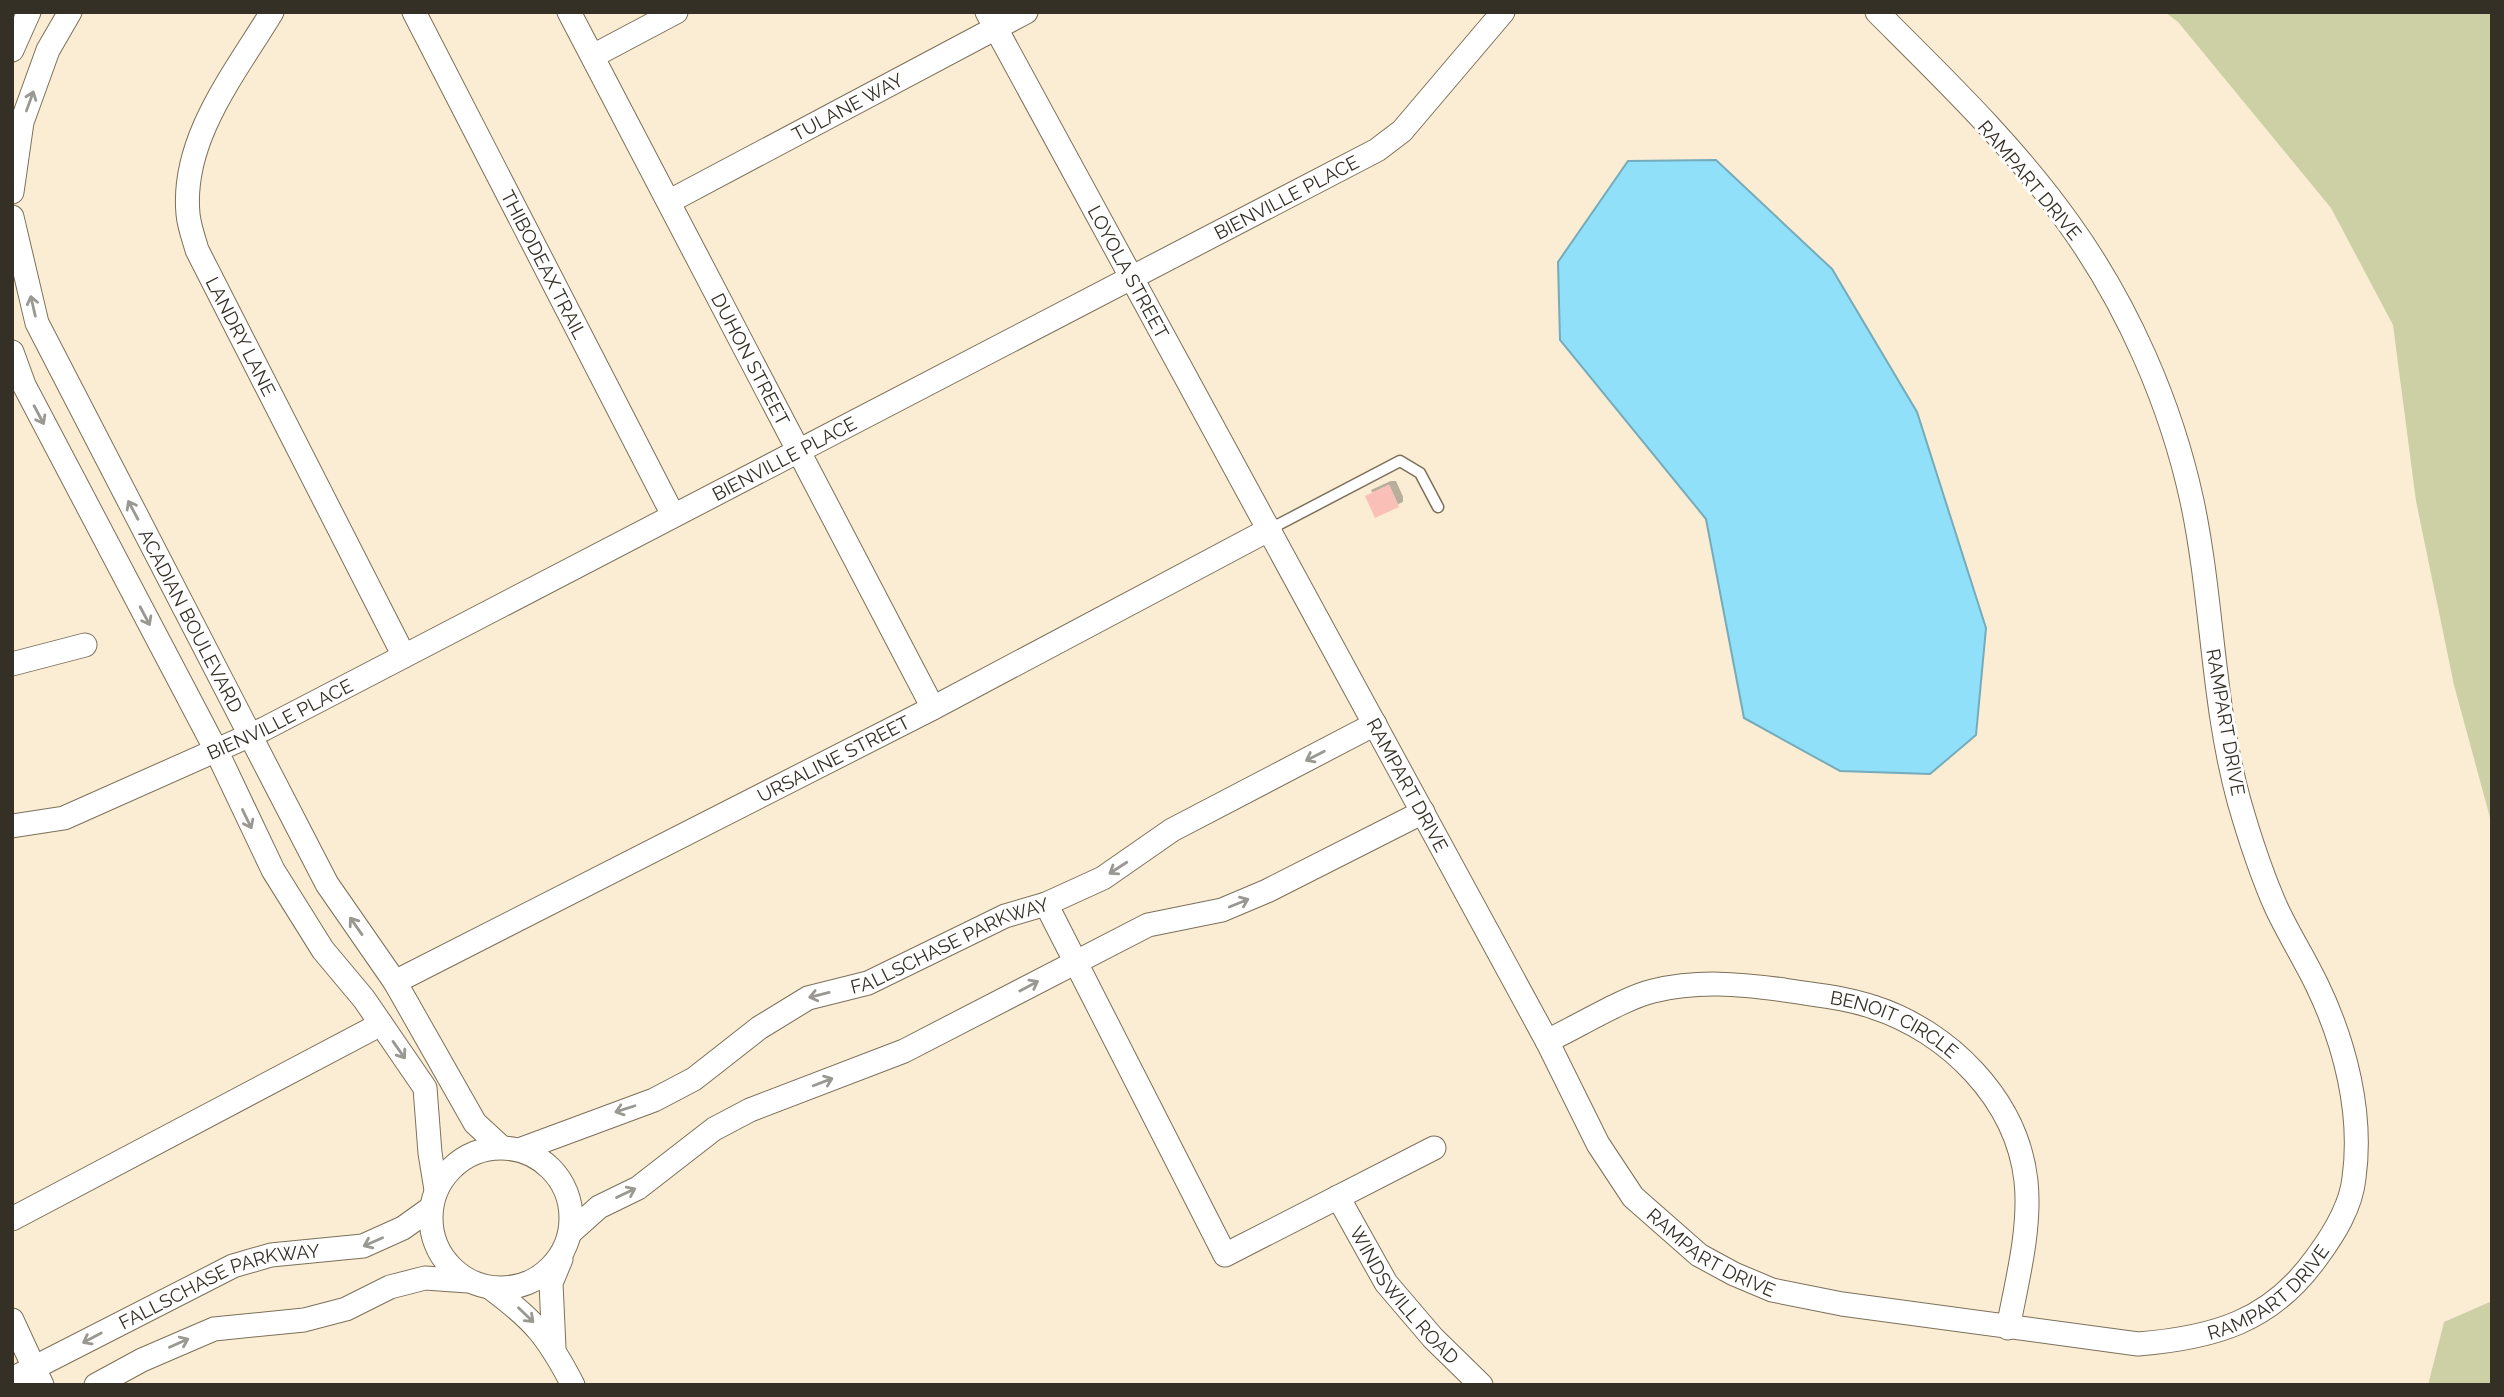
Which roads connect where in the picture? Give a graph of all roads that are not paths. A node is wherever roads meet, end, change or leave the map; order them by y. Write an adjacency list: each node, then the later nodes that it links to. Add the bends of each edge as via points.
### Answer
1 (29, 12): 11 (street)
2 (71, 12): 13 (street, one-way to 2, via 22,122 48,50)
3 (272, 12): 23 (street, LANDRY LANE, via 210,116 194,154 188,216 197,250)
4 (414, 12): 20 (street, THIBODEAX TRAIL)
5 (569, 12): 12 (street, DUHON STREET)
6 (676, 12): 12 (street)
7 (1026, 12): 10 (street, TULANE WAY)
8 (1503, 12): 16 (street, BIENVILLE PLACE, via 1402,131 1377,150)
9 (1877, 12): 46 (street, RAMPART DRIVE, via 2000,141 2068,222 2094,260 2155,382 2181,456 2196,520 2225,743 2239,800 2276,906 2338,1036 2355,1127 2354,1180 2341,1220 2310,1268 2259,1313 2215,1334 2138,1344)
10 (991, 20): 14 (street, TULANE WAY); 16 (street, LOYOLA STREET)
11 (12, 50)
12 (593, 57): 14 (street, DUHON STREET)
13 (12, 192)
14 (670, 201): 18 (street, DUHON STREET)
15 (12, 217): 27 (street, ACADIAN BOULEVARD, one-way to 15, via 37,324)
16 (1132, 276): 18 (street, BIENVILLE PLACE); 21 (street, LOYOLA STREET)
17 (12, 352): 28 (street, ACADIAN BOULEVARD, one-way to 28, via 24,385)
18 (798, 450): 20 (street, BIENVILLE PLACE); 25 (street, DUHON STREET)
19 (1437, 507): 21 (lane, via 1420,473 1400,461)
20 (673, 515): 23 (street, BIENVILLE PLACE)
21 (1270, 529): 25 (street, URSALINE STREET); 26 (street, RAMPART DRIVE)
22 (85, 645): 24 (street)
23 (404, 656): 27 (street, BIENVILLE PLACE)
24 (12, 664)
25 (933, 708): 33 (street, URSALINE STREET)
26 (1375, 724): 29 (street, RAMPART DRIVE); 31 (street, FALLSCHASE PARKWAY, one-way to 31, via 1172,830 1103,878)
27 (250, 735): 28 (street, BIENVILLE PLACE); 33 (street, ACADIAN BOULEVARD, one-way to 27, via 327,884)
28 (216, 750): 30 (street, BIENVILLE PLACE, via 64,818); 34 (street, ACADIAN BOULEVARD, one-way to 34, via 273,870 323,950)
29 (1423, 812): 32 (street, one-way to 29, via 1148,925 1222,909 1267,891); 35 (street, RAMPART DRIVE)
30 (12, 826)
31 (1046, 904): 32 (street); 37 (street, FALLSCHASE PARKWAY, one-way to 37, via 1005,916 868,983 808,998 759,1028 694,1079 654,1100)
32 (1076, 961): 38 (street, via 1225,1255); 41 (street, one-way to 32, via 599,1207 638,1188 714,1129 750,1110 905,1051)
33 (395, 982): 37 (street, ACADIAN BOULEVARD, via 475,1123)
34 (381, 1024): 39 (street, ACADIAN BOULEVARD, one-way to 39, via 425,1088); 40 (street)
35 (1548, 1041): 46 (street, RAMPART DRIVE, via 1598,1144 1633,1197 1699,1255 1772,1290); 46 (street, BENOIT CIRCLE, via 1650,991 1700,983 1734,983 1845,1000 1909,1022 1959,1056 1994,1095 2017,1142 2026,1181 2025,1222)
36 (1434, 1148): 38 (street)
37 (510, 1149): 39 (street, via 480,1150 461,1160 445,1175); 41 (street, via 536,1156 561,1181 570,1205)
38 (1338, 1197): 52 (street, WINDSWILL ROAD, via 1386,1283)
39 (434, 1199): 43 (street, via 431,1229 438,1250); 48 (street, FALLSCHASE PARKWAY, one-way to 48, via 404,1228 363,1246 271,1255 233,1266)
40 (12, 1219)
41 (571, 1232): 42 (street)
42 (562, 1255): 44 (street, via 532,1282); 47 (street, via 551,1283)
43 (468, 1281): 44 (street); 50 (street, FALLSCHASE PARKWAY, one-way to 43, via 214,1329 304,1320 425,1278)
44 (492, 1289): 47 (street, one-way to 47, via 527,1314)
45 (12, 1320): 48 (street)
46 (2008, 1328)
47 (554, 1348): 51 (street)
48 (38, 1376): 49 (street, FALLSCHASE PARKWAY)
49 (12, 1379)
50 (96, 1385)
51 (573, 1385)
52 (1480, 1385)

